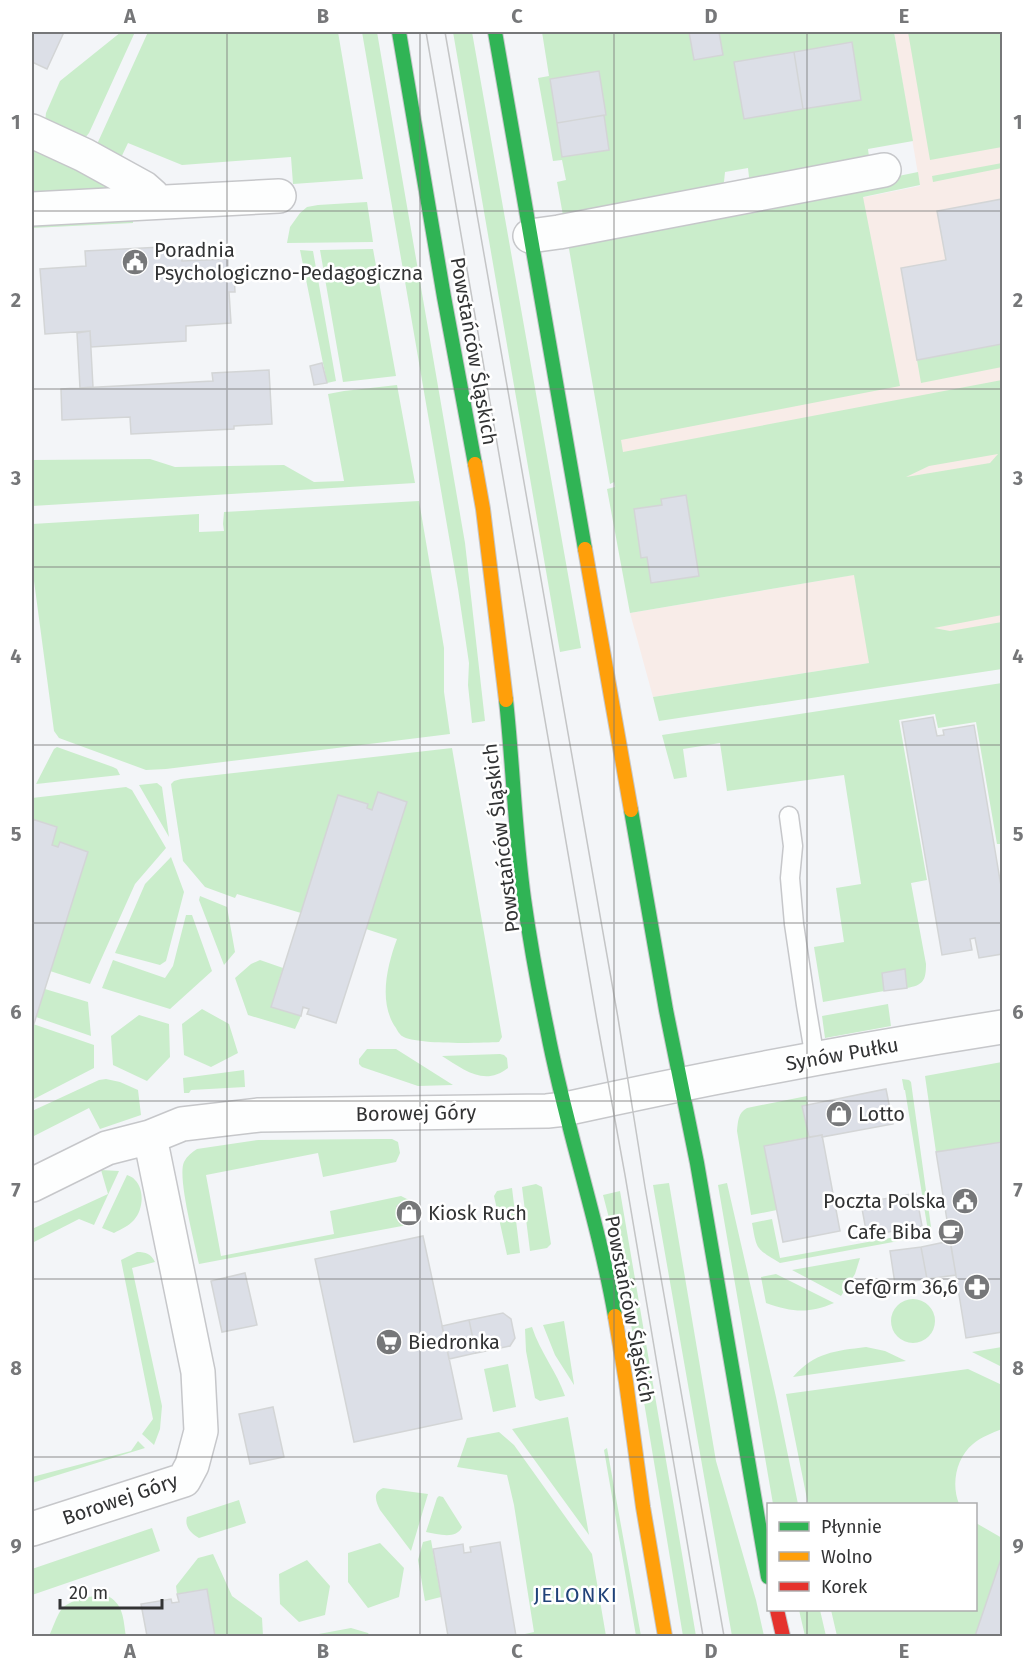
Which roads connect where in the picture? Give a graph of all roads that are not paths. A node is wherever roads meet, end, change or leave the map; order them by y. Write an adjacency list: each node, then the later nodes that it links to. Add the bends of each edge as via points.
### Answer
1 (399, 32): 13 (main road, Powstańców Śląskich, via 483,509 524,899)
2 (495, 32): 8 (main road)
3 (32, 131): 6 (street, via 144,188)
4 (884, 170): 8 (street)
5 (279, 196): 6 (street)
6 (155, 202): 7 (street)
7 (32, 208)
8 (531, 236): 12 (main road)
9 (789, 816): 11 (lane, via 794,924)
10 (1002, 1027): 11 (street, Synów Pułku)
11 (815, 1059): 12 (street, Synów Pułku)
12 (682, 1084): 13 (street, Borowej Góry); 17 (main road)
13 (564, 1109): 14 (street, Borowej Góry, via 259,1115 182,1124); 19 (main road, Powstańców Śląskich, via 608,1277)
14 (150, 1137): 15 (street, Borowej Góry, via 107,1148); 16 (street, Borowej Góry, via 198,1372 201,1431 192,1466 184,1480)
15 (32, 1185)
16 (32, 1529)
17 (767, 1571)
18 (777, 1611): 20 (main road)
19 (665, 1636)
20 (783, 1636)

